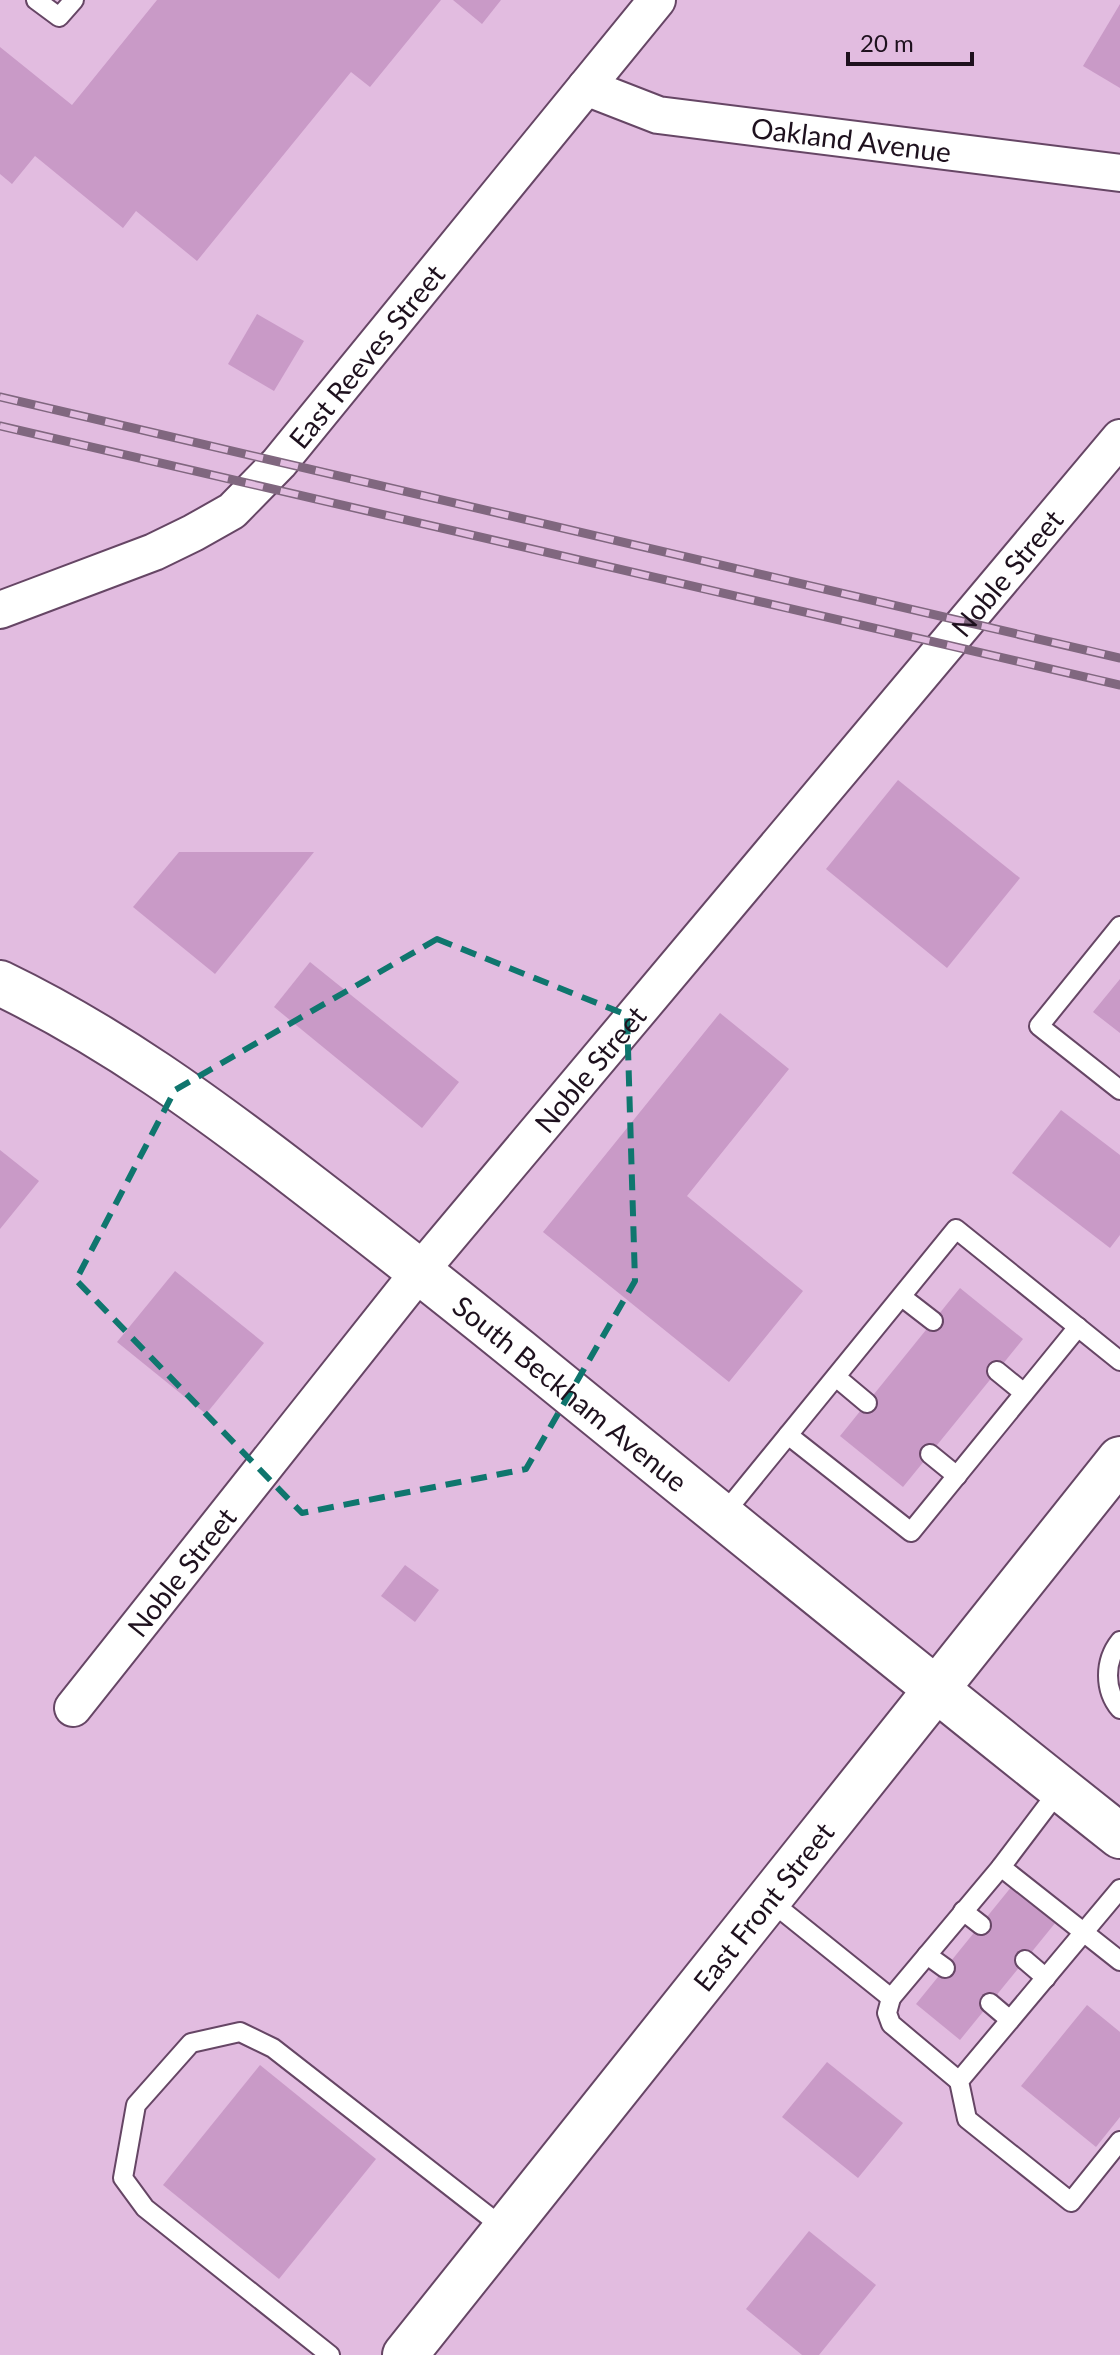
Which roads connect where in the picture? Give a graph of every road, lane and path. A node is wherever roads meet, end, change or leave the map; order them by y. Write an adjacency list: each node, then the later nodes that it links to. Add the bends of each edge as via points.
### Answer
1 (36, 0): 2 (lane, via 59,17)
2 (74, 0)
3 (657, 0): 4 (street, East Reeves Street)
4 (586, 87): 5 (street, Oakland Avenue, via 658,115); 7 (street, East Reeves Street, via 279,463 232,511 154,552)
5 (1120, 173)
6 (1120, 438): 11 (street, Noble Street)
7 (0, 610)
8 (1120, 926): 10 (lane, via 1039,1026)
9 (0, 983): 11 (main road, South Beckham Avenue, via 109,1041 181,1089)
10 (1120, 1090)
11 (420, 1271): 24 (main road, South Beckham Avenue); 27 (street, Noble Street)
12 (902, 1297): 13 (lane); 14 (lane, via 956,1229); 17 (lane)
13 (933, 1321)
14 (1078, 1327): 15 (lane); 18 (lane)
15 (1120, 1361)
16 (997, 1371): 18 (lane)
17 (836, 1377): 19 (lane); 20 (lane)
18 (1024, 1393): 23 (lane)
19 (867, 1403)
20 (788, 1435): 23 (lane, via 911,1532); 24 (lane)
21 (930, 1454): 23 (lane)
22 (1120, 1459): 26 (main road, East Front Street)
23 (957, 1476)
24 (722, 1516): 26 (main road, South Beckham Avenue)
25 (1120, 1641): 28 (lane, via 1108,1671 1110,1696)
26 (936, 1691): 29 (main road, South Beckham Avenue); 33 (main road, East Front Street)
27 (73, 1708)
28 (1120, 1709)
29 (1060, 1789): 30 (main road, South Beckham Avenue); 31 (lane)
30 (1120, 1836)
31 (1001, 1867): 34 (lane); 36 (lane)
32 (1120, 1889): 36 (lane)
33 (769, 1900): 42 (lane); 47 (main road, East Front Street)
34 (963, 1911): 35 (lane); 37 (lane)
35 (981, 1925)
36 (1084, 1932): 39 (lane); 41 (lane)
37 (927, 1955): 40 (lane); 42 (lane)
38 (1025, 1960): 41 (lane)
39 (1120, 1961)
40 (945, 1968)
41 (1046, 1978): 44 (lane)
42 (891, 1998): 45 (lane, via 891,2024)
43 (990, 2003): 44 (lane)
44 (1010, 2020): 45 (lane)
45 (959, 2081): 46 (lane, via 967,2119 1071,2202)
46 (1120, 2141)
47 (505, 2229): 48 (lane, via 273,2048 240,2032 191,2043 136,2105 123,2178 145,2208); 49 (main road, East Front Street)
48 (330, 2355)
49 (405, 2355)

